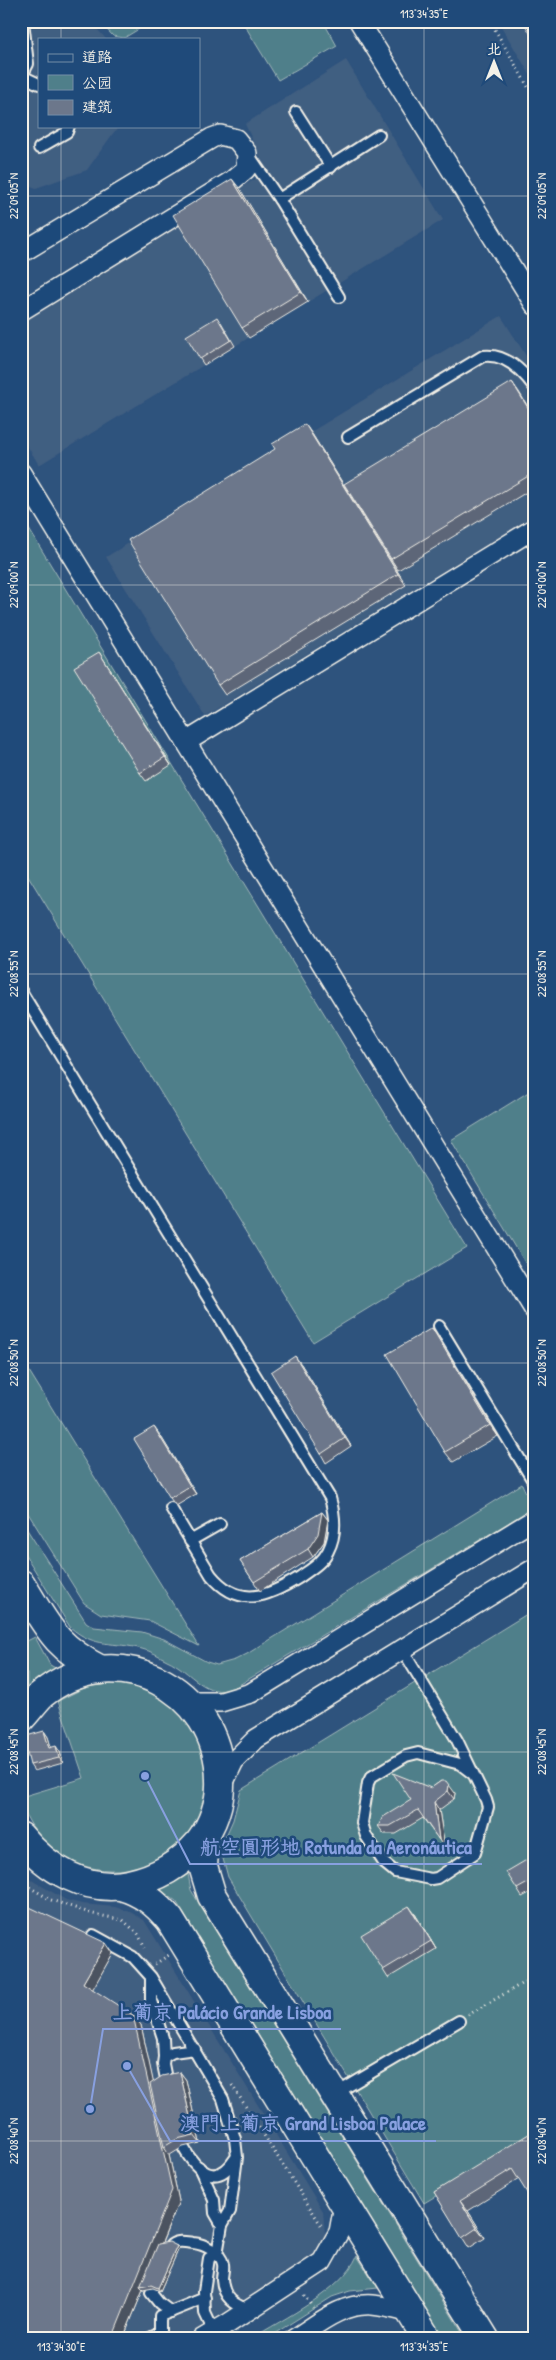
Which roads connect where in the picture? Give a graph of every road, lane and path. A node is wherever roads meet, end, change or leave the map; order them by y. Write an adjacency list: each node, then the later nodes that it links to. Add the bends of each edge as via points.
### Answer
1 (23, 21): 4 (lane, via 28,64)
2 (359, 21): 16 (street)
3 (490, 21): 6 (path)
4 (21, 77): 5 (lane)
5 (38, 84)
6 (535, 99)
7 (296, 112): 12 (lane)
8 (68, 128): 10 (lane, via 67,132)
9 (380, 135): 12 (lane)
10 (39, 148)
11 (247, 153): 13 (lane); 14 (street, via 243,145 229,136 212,138); 17 (street, via 246,169 233,180)
12 (331, 168): 13 (lane)
13 (280, 199): 15 (lane)
14 (21, 253)
15 (339, 297)
16 (535, 305)
17 (21, 311)
18 (535, 388): 19 (lane, via 516,366 493,356 483,356)
19 (348, 437)
20 (21, 473): 22 (street)
21 (535, 528): 22 (street)
22 (186, 742): 24 (street)
23 (21, 991): 30 (lane, via 327,1491 334,1511 333,1538 324,1558 282,1589 260,1596 238,1595 219,1584)
24 (535, 1311)
25 (439, 1326): 26 (lane)
26 (535, 1484)
27 (171, 1508): 30 (lane)
28 (535, 1519): 35 (street, via 250,1693 221,1702)
29 (220, 1524): 30 (lane)
30 (190, 1541)
31 (535, 1568): 33 (street)
32 (21, 1584): 34 (main road, via 61,1644)
33 (402, 1649): 37 (lane, via 457,1740); 38 (street, via 256,1738 234,1761)
34 (101, 1670): 35 (main road, via 126,1670 149,1676 171,1686); 36 (main road, via 69,1678 41,1696)
35 (190, 1702): 38 (main road, via 205,1720 215,1742 220,1765)
36 (21, 1718)
37 (473, 1774): 37 (lane, via 488,1808 475,1853 431,1879 395,1872 384,1863 363,1830 366,1787 371,1778 418,1752 460,1764)
38 (220, 1789): 39 (main road, via 215,1813)
39 (205, 1835): 41 (main road, via 189,1855 169,1870 146,1881); 49 (main road, via 203,1866 212,1896)
40 (21, 1837): 41 (main road, via 36,1855 61,1873 90,1884)
41 (121, 1886): 53 (main road, via 148,1898 170,1920)
42 (93, 1935): 44 (lane, via 133,1957)
43 (535, 1976): 45 (path)
44 (151, 1977): 46 (lane); 47 (lane, via 150,2001 163,2038)
45 (459, 2021): 49 (lane)
46 (195, 2049): 47 (lane, via 173,2052); 51 (lane, via 223,2099)
47 (164, 2057): 48 (lane)
48 (167, 2084)
49 (334, 2094): 66 (main road)
50 (183, 2147): 52 (lane)
51 (237, 2157): 52 (lane, via 228,2171 220,2175 210,2174); 54 (lane, via 230,2211)
52 (199, 2167): 54 (lane)
53 (344, 2205): 59 (street, via 339,2232 322,2262); 61 (main road)
54 (222, 2225): 56 (lane)
55 (171, 2245): 56 (lane, via 176,2242 202,2244)
56 (217, 2254): 58 (lane, via 209,2258); 59 (lane, via 223,2262 223,2287 230,2300 234,2305)
57 (153, 2288): 60 (lane, via 151,2293)
58 (205, 2298): 60 (lane); 62 (lane)
59 (251, 2309): 62 (street)
60 (171, 2312): 63 (lane, via 160,2316 160,2333)
61 (411, 2313): 64 (street, via 373,2305 354,2306 338,2310); 65 (main road)
62 (208, 2335)
63 (148, 2339)
64 (294, 2339)
65 (427, 2339)
66 (484, 2339)

